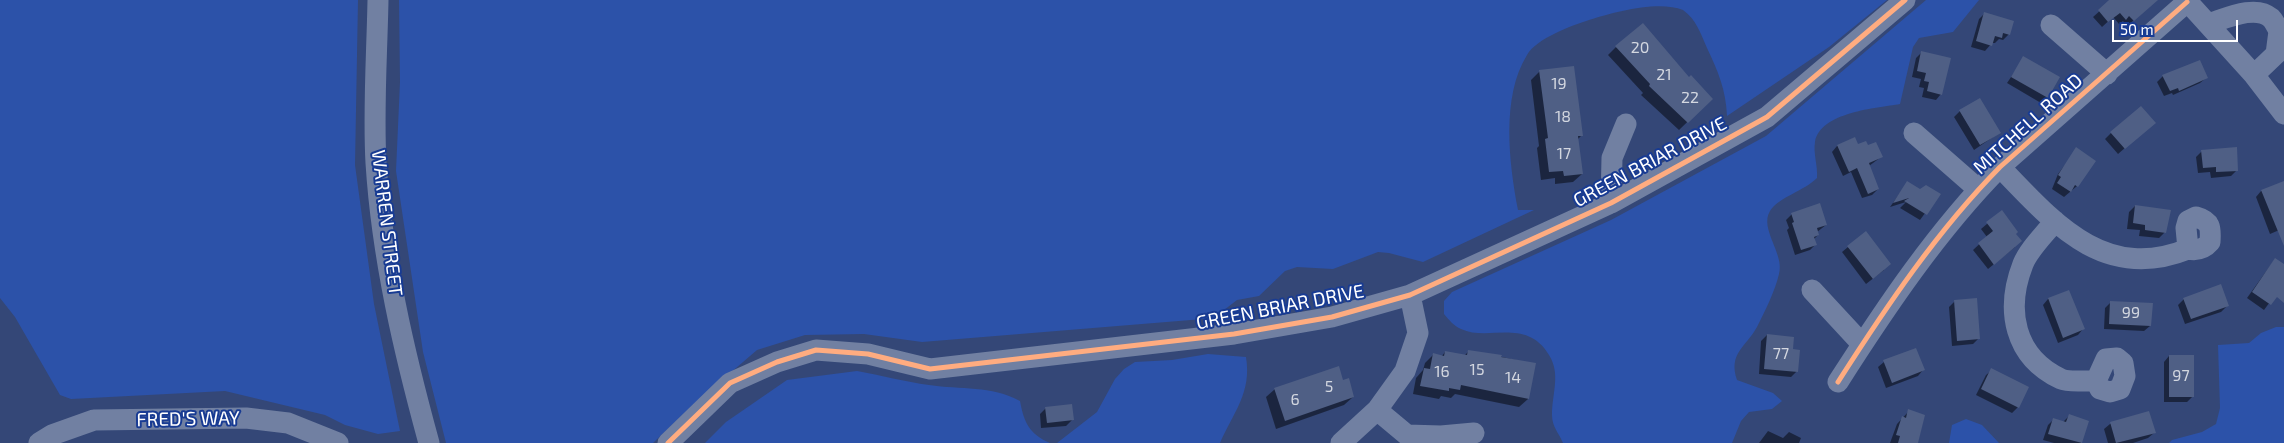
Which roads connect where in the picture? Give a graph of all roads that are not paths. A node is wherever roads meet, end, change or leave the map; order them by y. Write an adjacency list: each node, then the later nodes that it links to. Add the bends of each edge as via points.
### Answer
1 (378, 0): 25 (street, WARREN STREET, via 376,163 388,262 410,374)
2 (1905, 0): 13 (street, GREEN BRIAR DRIVE, via 1766,117)
3 (2186, 1): 4 (street, MITCHELL ROAD); 6 (street, MITCHELL ROAD)
4 (2208, 24): 7 (street, MITCHELL ROAD); 7 (street, via 2258,12 2271,18 2279,32 2276,54)
5 (2051, 25): 6 (street, MITCHELL ROAD)
6 (2106, 74): 11 (street, MITCHELL ROAD)
7 (2254, 75): 8 (street, MITCHELL ROAD)
8 (2284, 114)
9 (1626, 124): 13 (street, via 1612,158)
10 (1914, 133): 12 (street, MITCHELL ROAD)
11 (2000, 167): 12 (street, MITCHELL ROAD); 14 (street, MITCHELL ROAD)
12 (1978, 189): 18 (street, MITCHELL ROAD)
13 (1611, 203): 17 (street, GREEN BRIAR DRIVE)
14 (2055, 221): 15 (street, MITCHELL ROAD, via 2080,240 2112,256 2141,260 2168,257); 19 (street, via 2024,262 2021,271 2016,288 2018,335 2030,356 2062,380)
15 (2188, 249)
16 (1812, 290): 18 (street)
17 (1410, 296): 21 (street, via 1418,333 1405,371); 26 (street, GREEN BRIAR DRIVE, via 1332,317 1234,334 946,367 930,368 868,354 816,350 777,362 730,383)
18 (1862, 344): 20 (street, MITCHELL ROAD)
19 (2096, 381)
20 (1838, 382)
21 (1377, 410): 22 (street, via 1407,435); 27 (street)
22 (1474, 433)
23 (39, 443): 24 (street, FRED'S WAY, via 94,420 246,418 288,423)
24 (338, 443)
25 (429, 443)
26 (668, 443)
27 (1341, 443)

